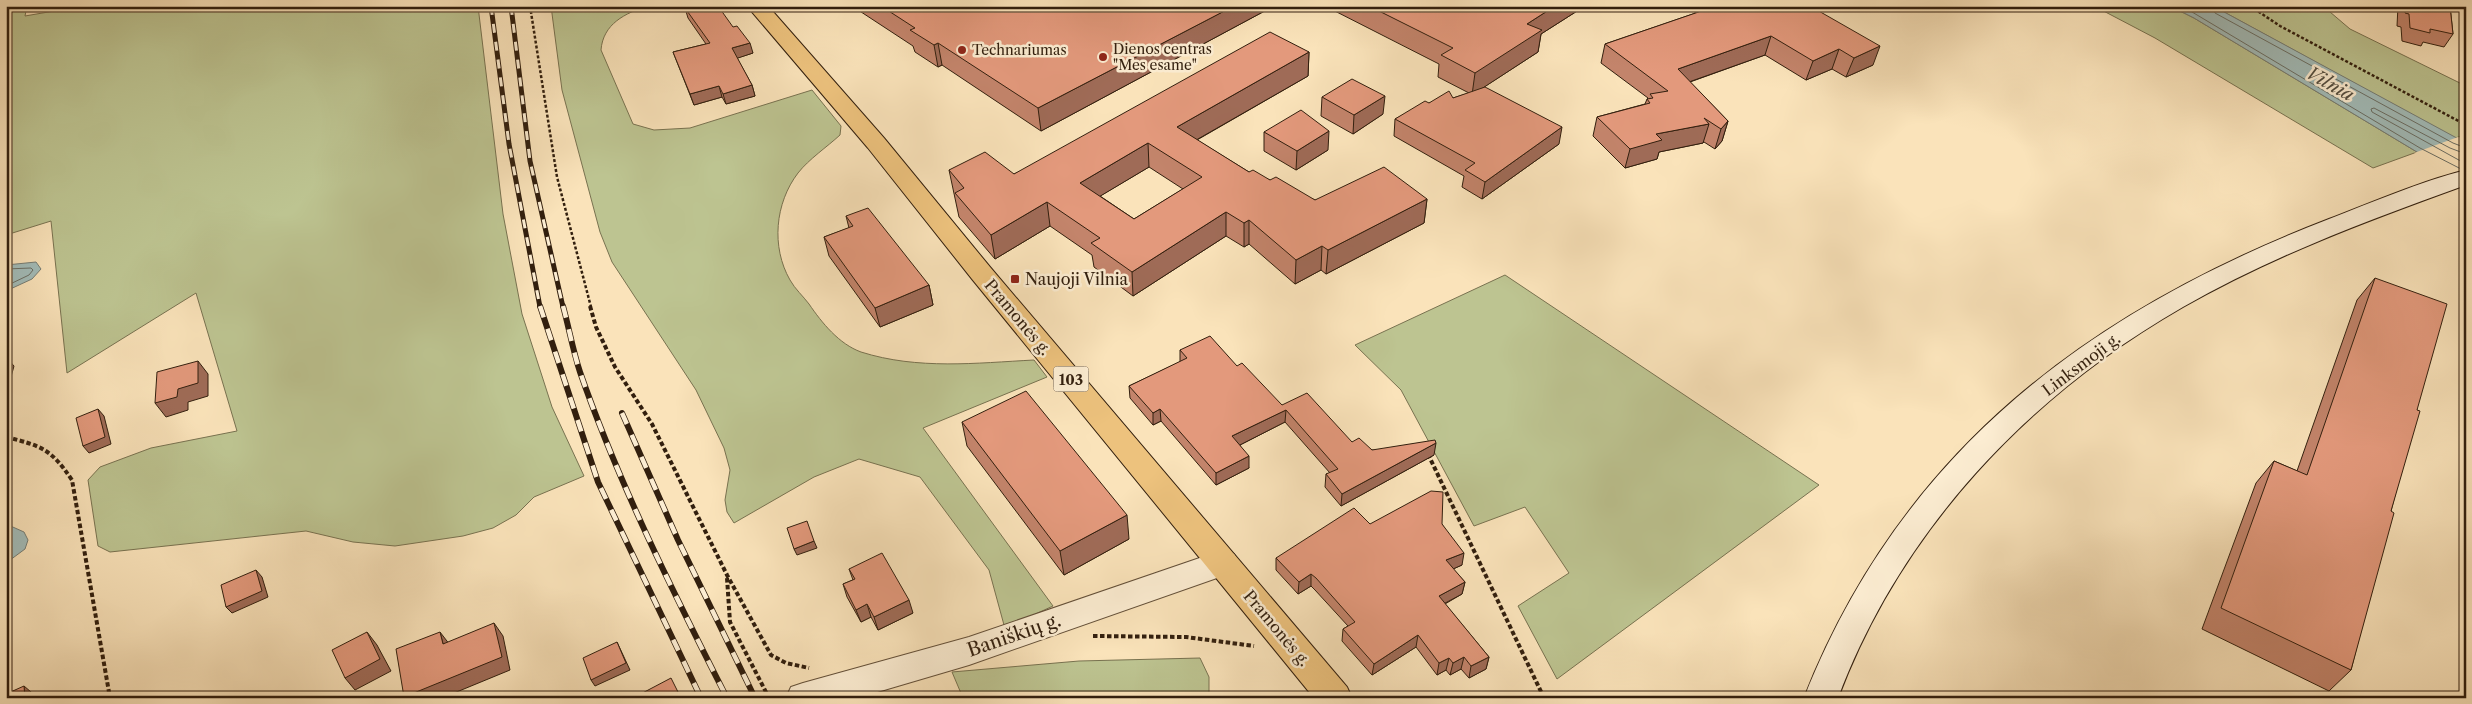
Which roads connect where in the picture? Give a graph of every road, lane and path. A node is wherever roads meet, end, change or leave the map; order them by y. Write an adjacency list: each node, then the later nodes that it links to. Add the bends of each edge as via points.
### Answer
1 (530, 6): 9 (path, via 557,177 596,327 615,367 652,424)
2 (757, 6): 8 (main road, Pramonės g. / 103, via 876,143)
3 (2250, 6): 4 (path, via 2280,26)
4 (2466, 125)
5 (2466, 176): 17 (main road, Linksmoji g., via 2300,239 2202,285 2137,322 2084,358 1972,456 1932,502 1895,552 1848,633)
6 (6, 437): 13 (path, via 38,445 57,458 72,480)
7 (1426, 451): 16 (path)
8 (1223, 563): 11 (main road, Pramonės g. / 103); 12 (main road, Baniškių g., via 969,651)
9 (727, 575): 12 (path, via 771,655 786,663); 14 (path, via 730,622)
10 (1087, 635): 11 (path, via 1186,637)
11 (1296, 651): 15 (main road, Pramonės g. / 103)
12 (808, 683)
13 (110, 698)
14 (769, 698)
15 (1335, 698)
16 (1544, 698)
17 (1820, 698)

